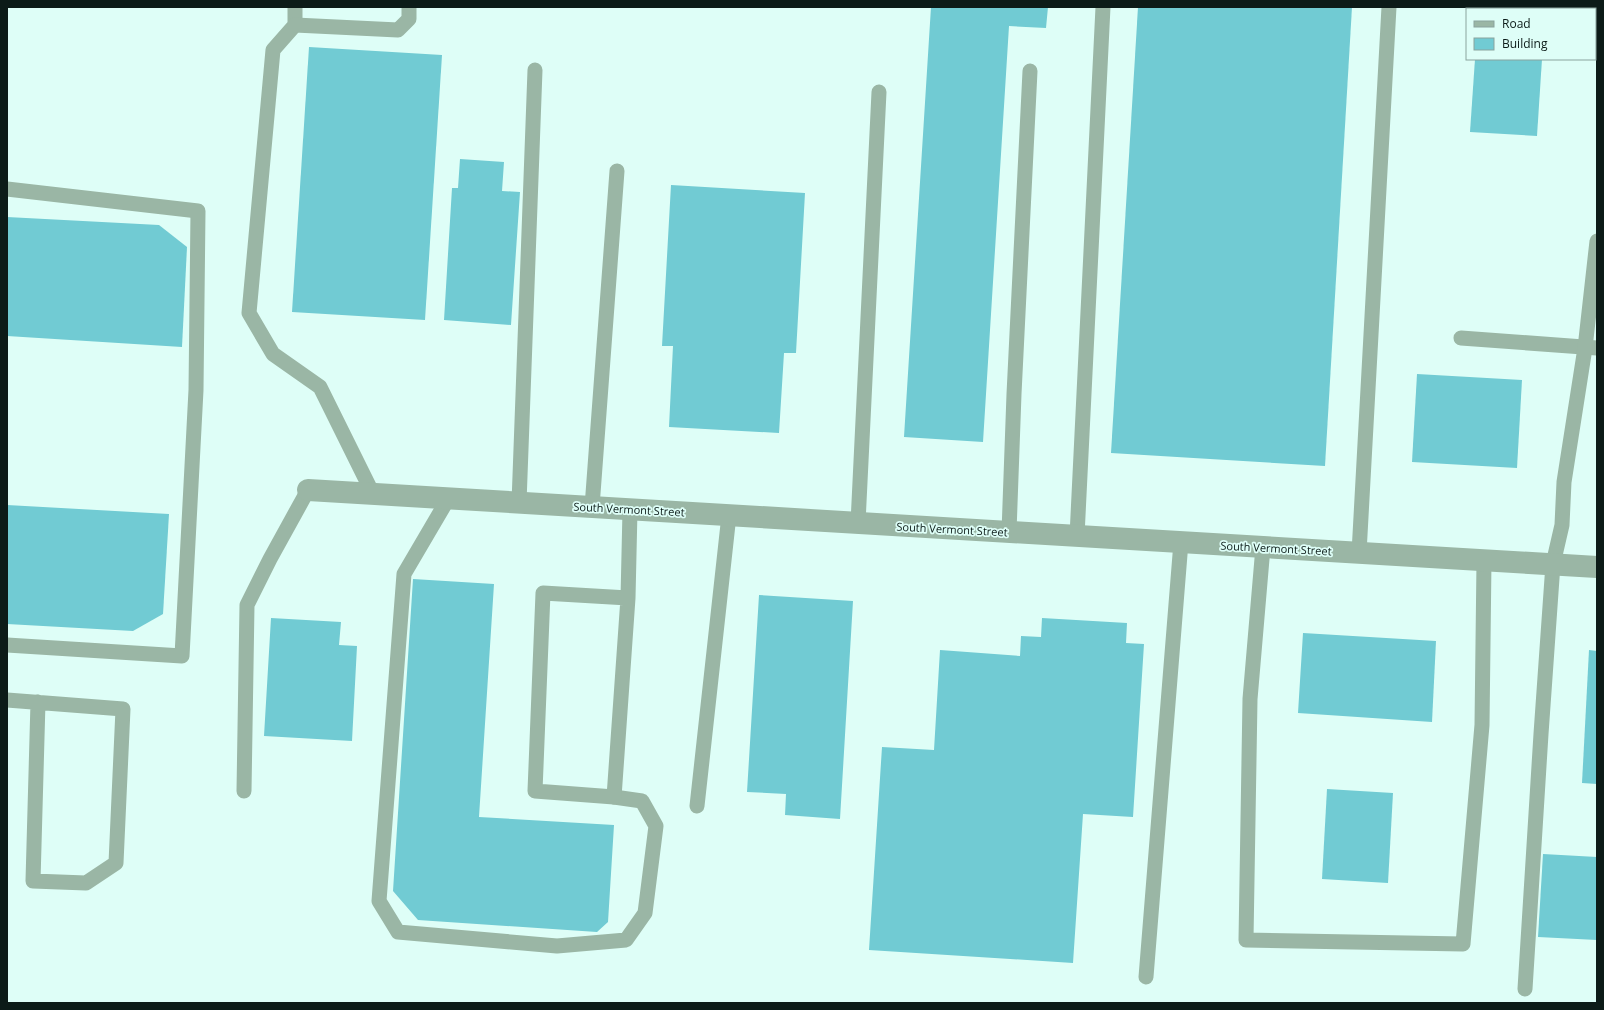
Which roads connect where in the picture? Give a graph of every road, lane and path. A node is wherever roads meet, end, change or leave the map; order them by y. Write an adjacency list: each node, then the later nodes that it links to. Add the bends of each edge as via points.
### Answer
1 (295, 7): 5 (lane)
2 (409, 7): 5 (lane, via 408,19 398,30)
3 (1103, 7): 23 (lane)
4 (1389, 7): 26 (lane)
5 (295, 25): 15 (lane, via 273,50 249,313 273,354 320,387)
6 (535, 70): 17 (lane)
7 (1030, 71): 22 (lane)
8 (879, 92): 21 (lane)
9 (617, 171): 18 (lane)
10 (7, 189): 31 (lane, via 198,211 196,390 182,656)
11 (1597, 241): 13 (lane)
12 (1461, 338): 13 (lane)
13 (1591, 348): 28 (lane, via 1564,482 1562,525)
14 (308, 490): 15 (street, South Vermont Street); 34 (lane, via 247,605)
15 (373, 494): 16 (street, South Vermont Street)
16 (448, 498): 17 (street, South Vermont Street); 35 (lane, via 404,574 379,901 398,932 557,946 626,940 645,913 656,826 642,801)
17 (519, 503): 18 (street, South Vermont Street)
18 (592, 507): 19 (street, South Vermont Street)
19 (630, 510): 20 (street, South Vermont Street); 30 (lane)
20 (728, 515): 21 (street, South Vermont Street); 36 (lane)
21 (858, 523): 22 (street, South Vermont Street)
22 (1009, 532): 23 (street, South Vermont Street)
23 (1077, 536): 24 (street, South Vermont Street)
24 (1181, 542): 25 (street, South Vermont Street); 37 (lane)
25 (1263, 547): 26 (street, South Vermont Street); 27 (lane, via 1250,699 1246,940 1463,944 1482,724)
26 (1359, 553): 27 (street, South Vermont Street)
27 (1484, 561): 28 (street, South Vermont Street)
28 (1553, 564): 29 (street, South Vermont Street); 38 (lane)
29 (1597, 567)
30 (628, 598): 35 (lane); 35 (lane, via 543,593 535,791)
31 (7, 644)
32 (7, 700): 33 (lane)
33 (38, 702): 33 (lane, via 123,708 116,863 86,883 33,881)
34 (244, 791)
35 (614, 797)
36 (697, 806)
37 (1146, 977)
38 (1525, 989)

